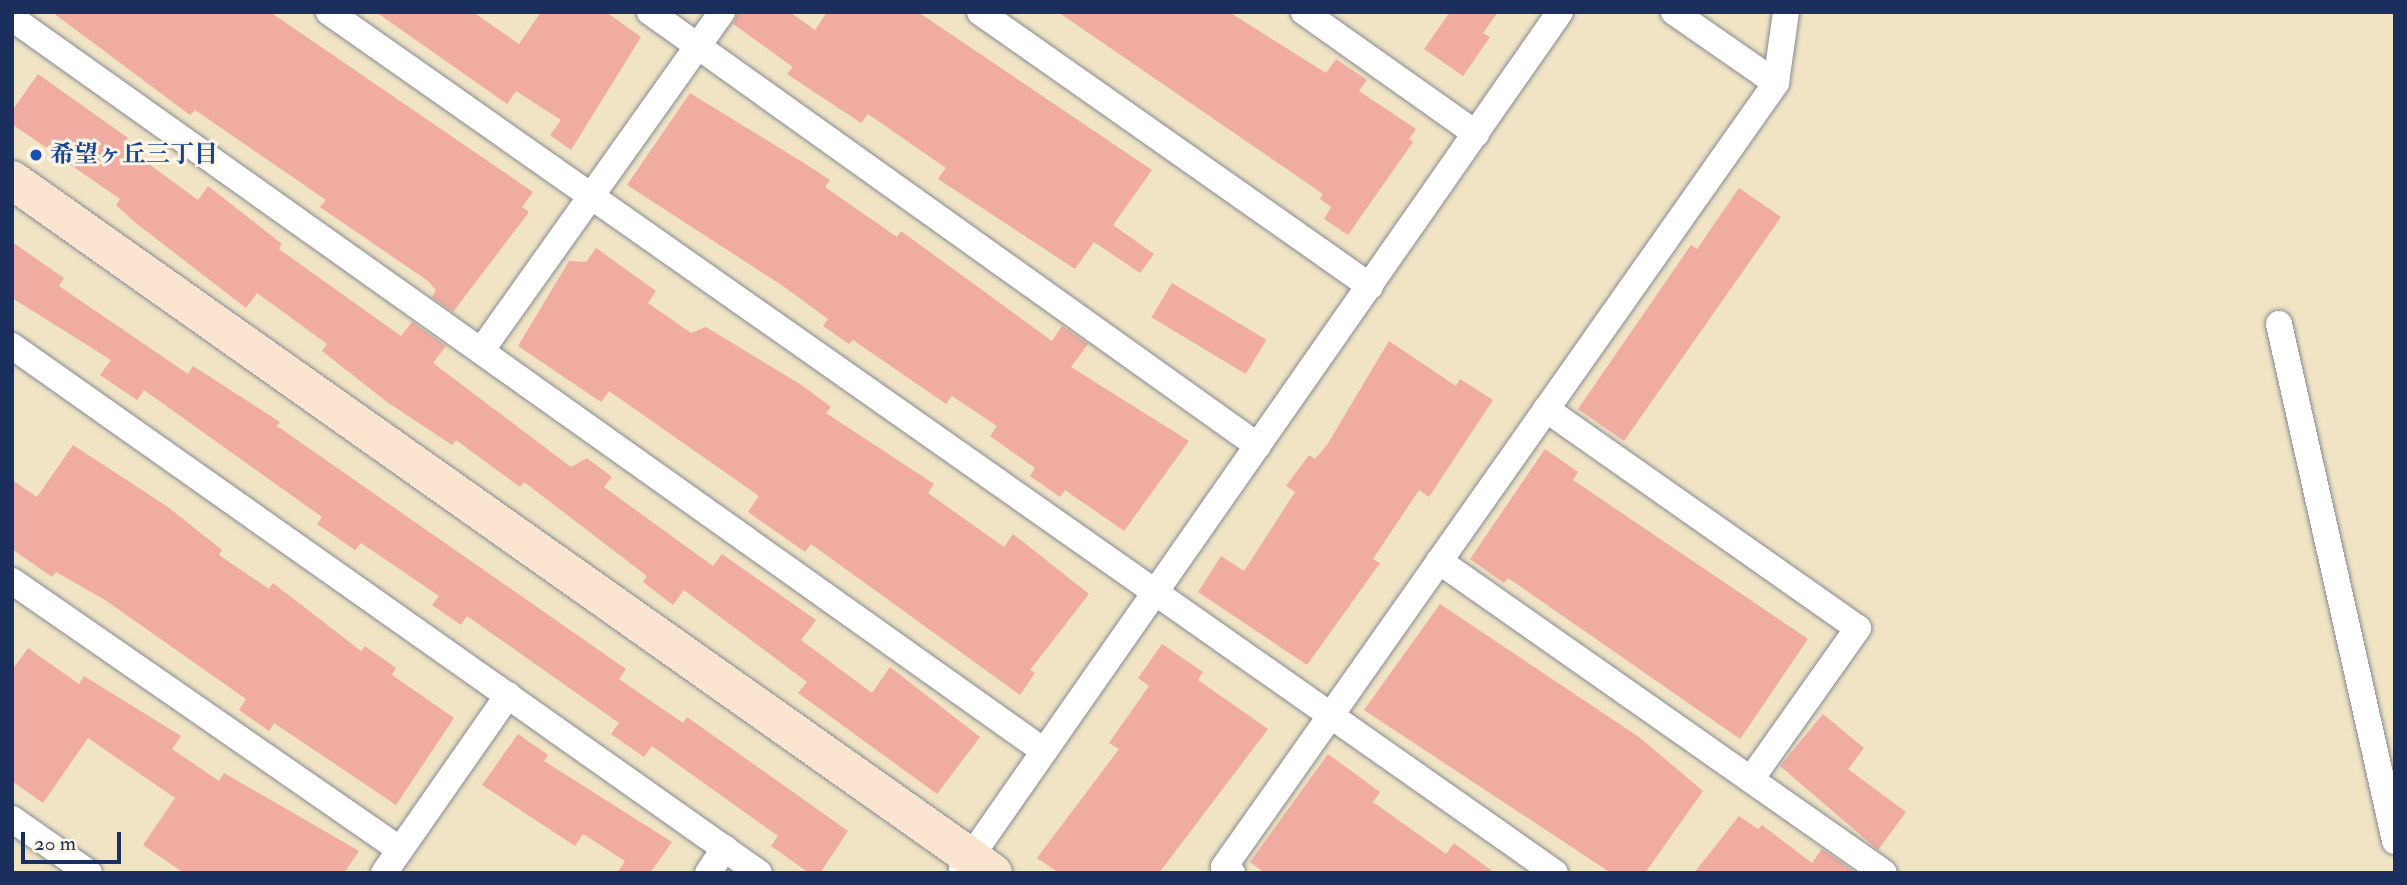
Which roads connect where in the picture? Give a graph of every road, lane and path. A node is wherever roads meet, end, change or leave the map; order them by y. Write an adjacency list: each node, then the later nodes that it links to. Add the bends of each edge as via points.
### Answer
1 (329, 12): 14 (street)
2 (650, 12): 10 (street)
3 (722, 12): 10 (street)
4 (980, 12): 15 (street)
5 (1304, 12): 12 (street)
6 (1560, 12): 12 (street)
7 (1674, 12): 11 (street)
8 (1786, 12): 11 (street)
9 (12, 18): 18 (street)
10 (697, 46): 14 (street); 20 (street)
11 (1776, 83): 19 (street)
12 (1476, 134): 15 (street)
13 (12, 180): 32 (street)
14 (591, 196): 18 (street); 23 (street)
15 (1370, 286): 20 (street)
16 (2279, 324): 29 (street)
17 (12, 346): 24 (street)
18 (481, 351): 26 (street)
19 (1546, 409): 21 (street); 27 (street, via 1858,628)
20 (1258, 446): 23 (street)
21 (1439, 561): 25 (street); 27 (street)
22 (12, 581): 31 (street)
23 (1155, 592): 25 (street); 26 (street)
24 (508, 695): 30 (street); 31 (street)
25 (1331, 715): 37 (street, via 1224,867); 38 (street)
26 (1044, 751): 32 (street)
27 (1751, 779): 39 (street)
28 (12, 819): 33 (street)
29 (2395, 841)
30 (725, 848): 35 (street); 36 (street)
31 (400, 850): 34 (street)
32 (974, 867)
33 (89, 873)
34 (384, 873)
35 (708, 873)
36 (759, 873)
37 (1232, 873)
38 (1555, 873)
39 (1884, 873)

